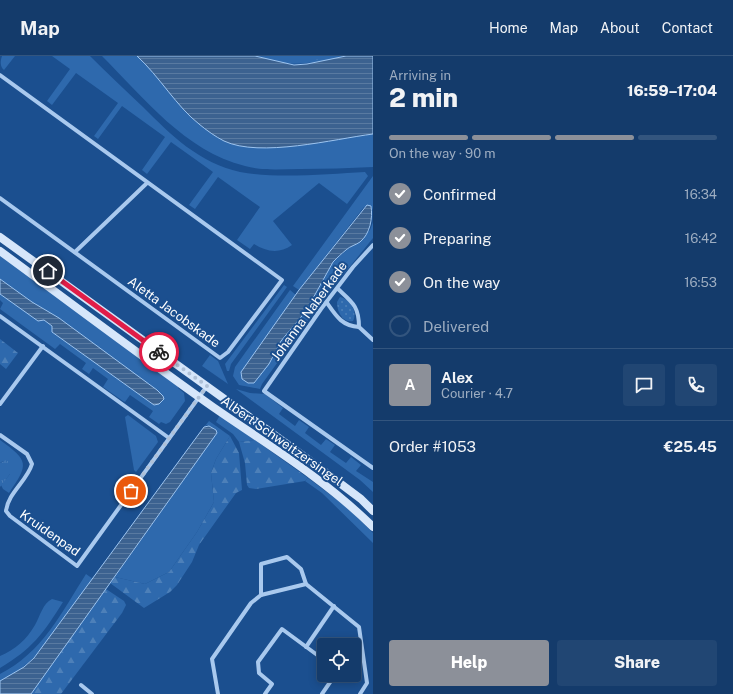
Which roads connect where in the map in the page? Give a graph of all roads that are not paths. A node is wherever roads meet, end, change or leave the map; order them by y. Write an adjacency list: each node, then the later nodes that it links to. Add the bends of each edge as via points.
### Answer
1 (0, 75): 2 (street, Aletta Jacobskade)
2 (148, 183): 7 (street); 7 (street, Aletta Jacobskade, via 282,280 228,352 220,358)
3 (0, 198): 7 (street, Aletta Jacobskade)
4 (0, 237): 14 (street, Albert Schweitzersingel)
5 (373, 245): 8 (street, Johanna Naberkade)
6 (0, 251): 15 (street, Albert Schweitzersingel)
7 (75, 252)
8 (338, 289): 9 (street, Johanna Naberkade); 11 (street, via 353,302 359,313)
9 (327, 303): 11 (street, via 339,320 350,326); 19 (street, Johanna Naberkade, via 264,391)
10 (0, 316): 13 (street)
11 (359, 327): 12 (street)
12 (373, 340)
13 (43, 346): 16 (street); 18 (street)
14 (207, 386): 15 (street, Kruidenpad); 20 (street, Albert Schweitzersingel, via 361,499)
15 (199, 396): 18 (street, Kruidenpad); 21 (street, Albert Schweitzersingel, via 307,471 352,506)
16 (0, 404)
17 (0, 435): 18 (street, Kruidenpad, via 27,454 32,464 29,474 7,504 6,510 10,516 77,566)
18 (169, 438)
19 (373, 468)
20 (373, 511)
21 (373, 527)
22 (306, 584): 23 (street); 23 (street, via 301,569 287,557 261,564); 24 (street)
23 (262, 595): 30 (street, via 251,603 212,659)
24 (334, 606): 25 (street); 33 (street, via 359,627 367,684)
25 (306, 647): 26 (street); 31 (street, via 282,629 258,662 259,674 272,684)
26 (317, 655)
27 (330, 682): 32 (street)
28 (81, 686): 29 (street)
29 (92, 694)
30 (218, 694)
31 (264, 694)
32 (322, 694)
33 (360, 694)

